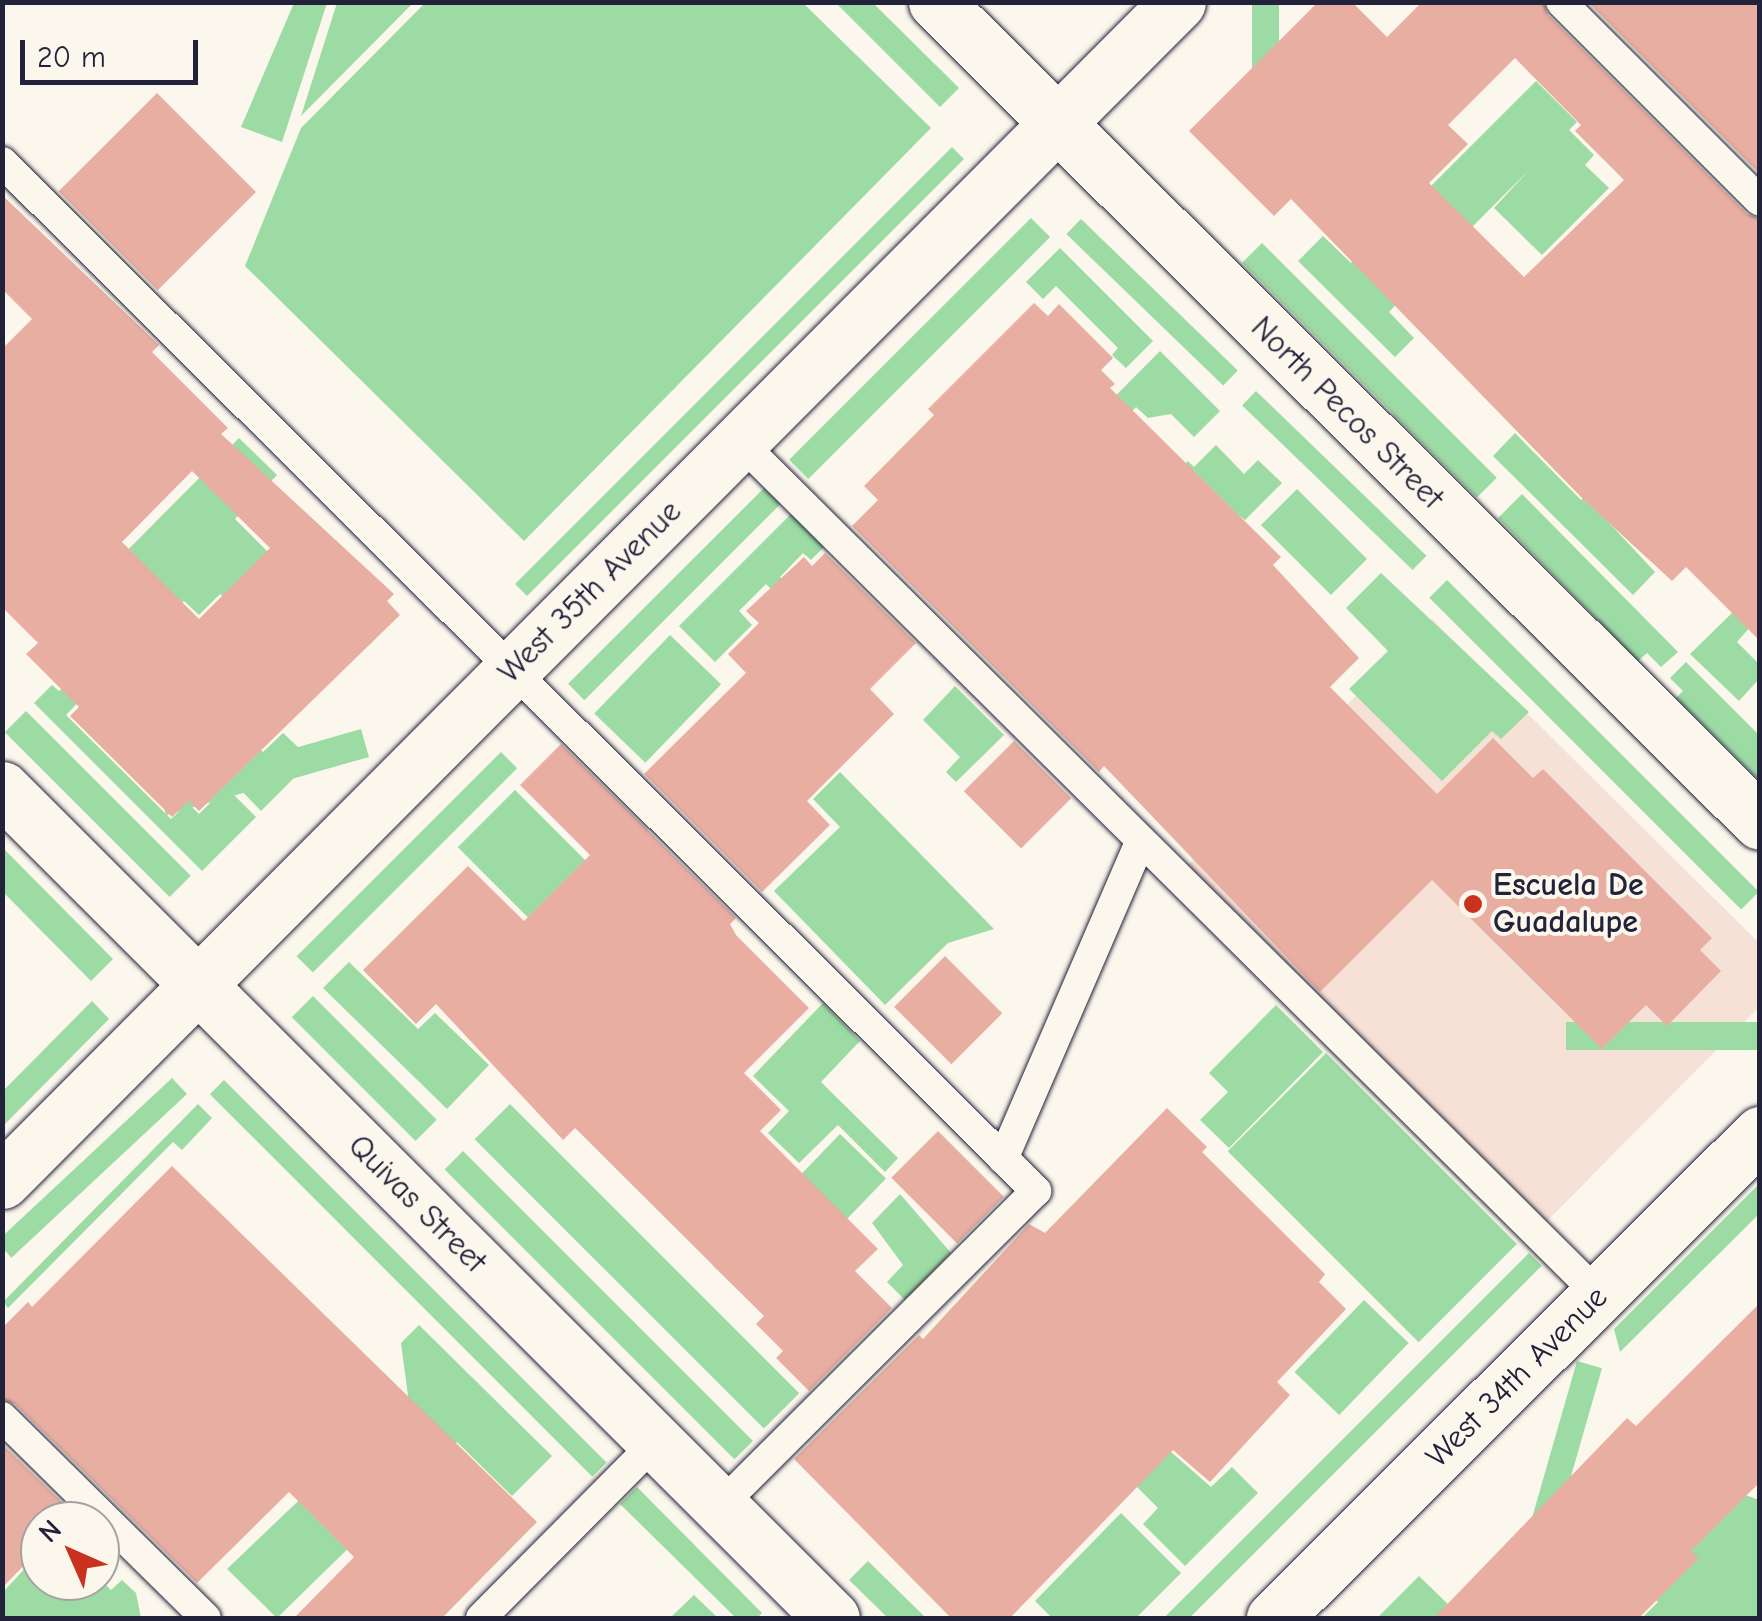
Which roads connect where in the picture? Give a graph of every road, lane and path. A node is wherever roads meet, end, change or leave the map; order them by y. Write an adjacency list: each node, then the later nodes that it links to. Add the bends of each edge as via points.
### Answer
1 (936, 2): 4 (street, North Pecos Street)
2 (1178, 2): 4 (street, West 35th Avenue)
3 (1561, 2): 6 (lane)
4 (1056, 124): 7 (street, West 35th Avenue); 10 (street, North Pecos Street)
5 (2, 162): 8 (lane)
6 (1760, 201)
7 (740, 442): 8 (street, West 35th Avenue); 11 (lane)
8 (512, 670): 12 (street, West 35th Avenue); 14 (lane)
9 (2, 789): 12 (street, Quivas Street)
10 (1760, 822)
11 (1140, 842): 14 (lane); 16 (lane)
12 (198, 984): 15 (street, West 35th Avenue); 18 (street, Quivas Street)
13 (1760, 1134): 16 (street, West 34th Avenue)
14 (1003, 1159): 19 (lane, via 1036,1191)
15 (2, 1181)
16 (1599, 1294): 23 (street, West 34th Avenue)
17 (2, 1417): 20 (lane)
18 (656, 1442): 19 (street, Quivas Street); 21 (lane)
19 (720, 1506): 22 (street, Quivas Street)
20 (206, 1618)
21 (481, 1618)
22 (832, 1618)
23 (1274, 1618)

